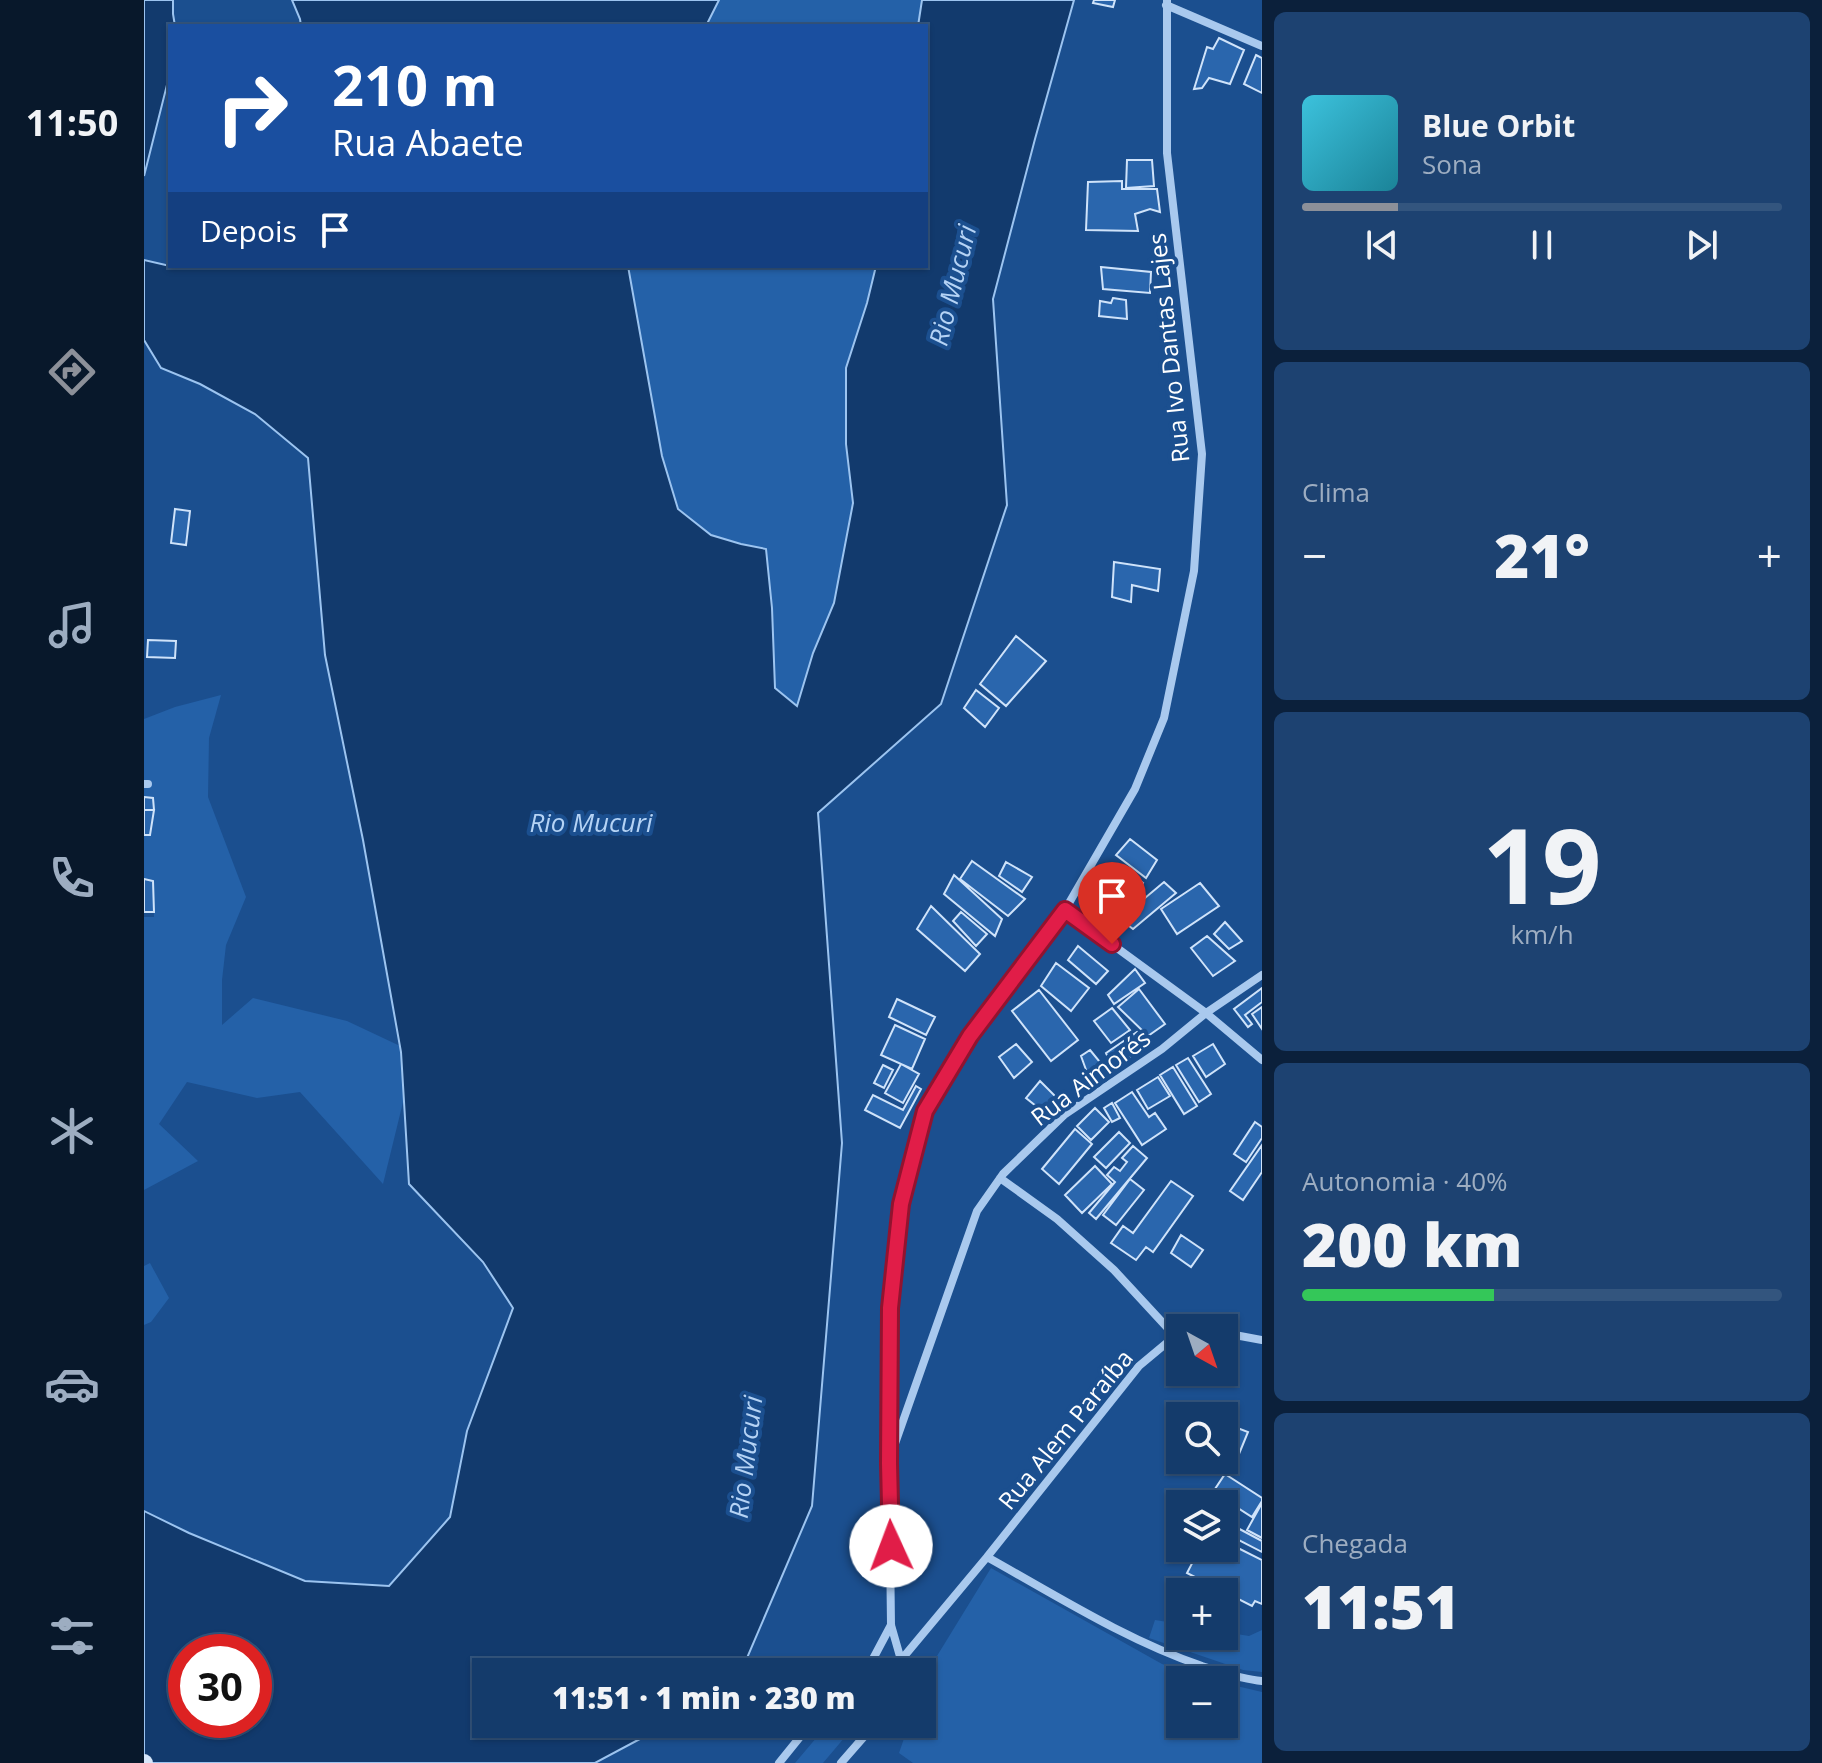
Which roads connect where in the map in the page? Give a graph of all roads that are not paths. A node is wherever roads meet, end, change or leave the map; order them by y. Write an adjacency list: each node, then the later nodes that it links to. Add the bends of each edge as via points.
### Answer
1 (1167, 3): 2 (street); 3 (street, Rua Ivo Dantas Lajes, via 1167,153 1202,454 1194,571 1164,718 1135,789)
2 (1262, 46)
3 (1065, 910): 5 (street); 12 (street, Rua Ivo Dantas Lajes, via 970,1036 925,1111 901,1204 890,1308)
4 (1262, 975): 5 (street, Rua Aimorés)
5 (1206, 1013): 6 (street); 7 (street, Rua Aimorés, via 1064,1115)
6 (1262, 1060)
7 (1000, 1178): 8 (street, via 1057,1219); 12 (street, Rua Aimorés, via 977,1211)
8 (1166, 1324)
9 (1238, 1336): 10 (street)
10 (1262, 1340)
11 (1166, 1344): 13 (street, Rua Alem Paraíba, via 1139,1366)
12 (889, 1463): 14 (street, Rua Ivo Dantas Lajes)
13 (987, 1557): 17 (street, Rua Alem Paraíba); 18 (street, via 1169,1654)
14 (891, 1625): 15 (street); 16 (street)
15 (875, 1658)
16 (900, 1658)
17 (903, 1658)
18 (1262, 1681)
19 (799, 1738): 21 (street)
20 (863, 1738): 22 (street)
21 (779, 1763)
22 (841, 1763)

